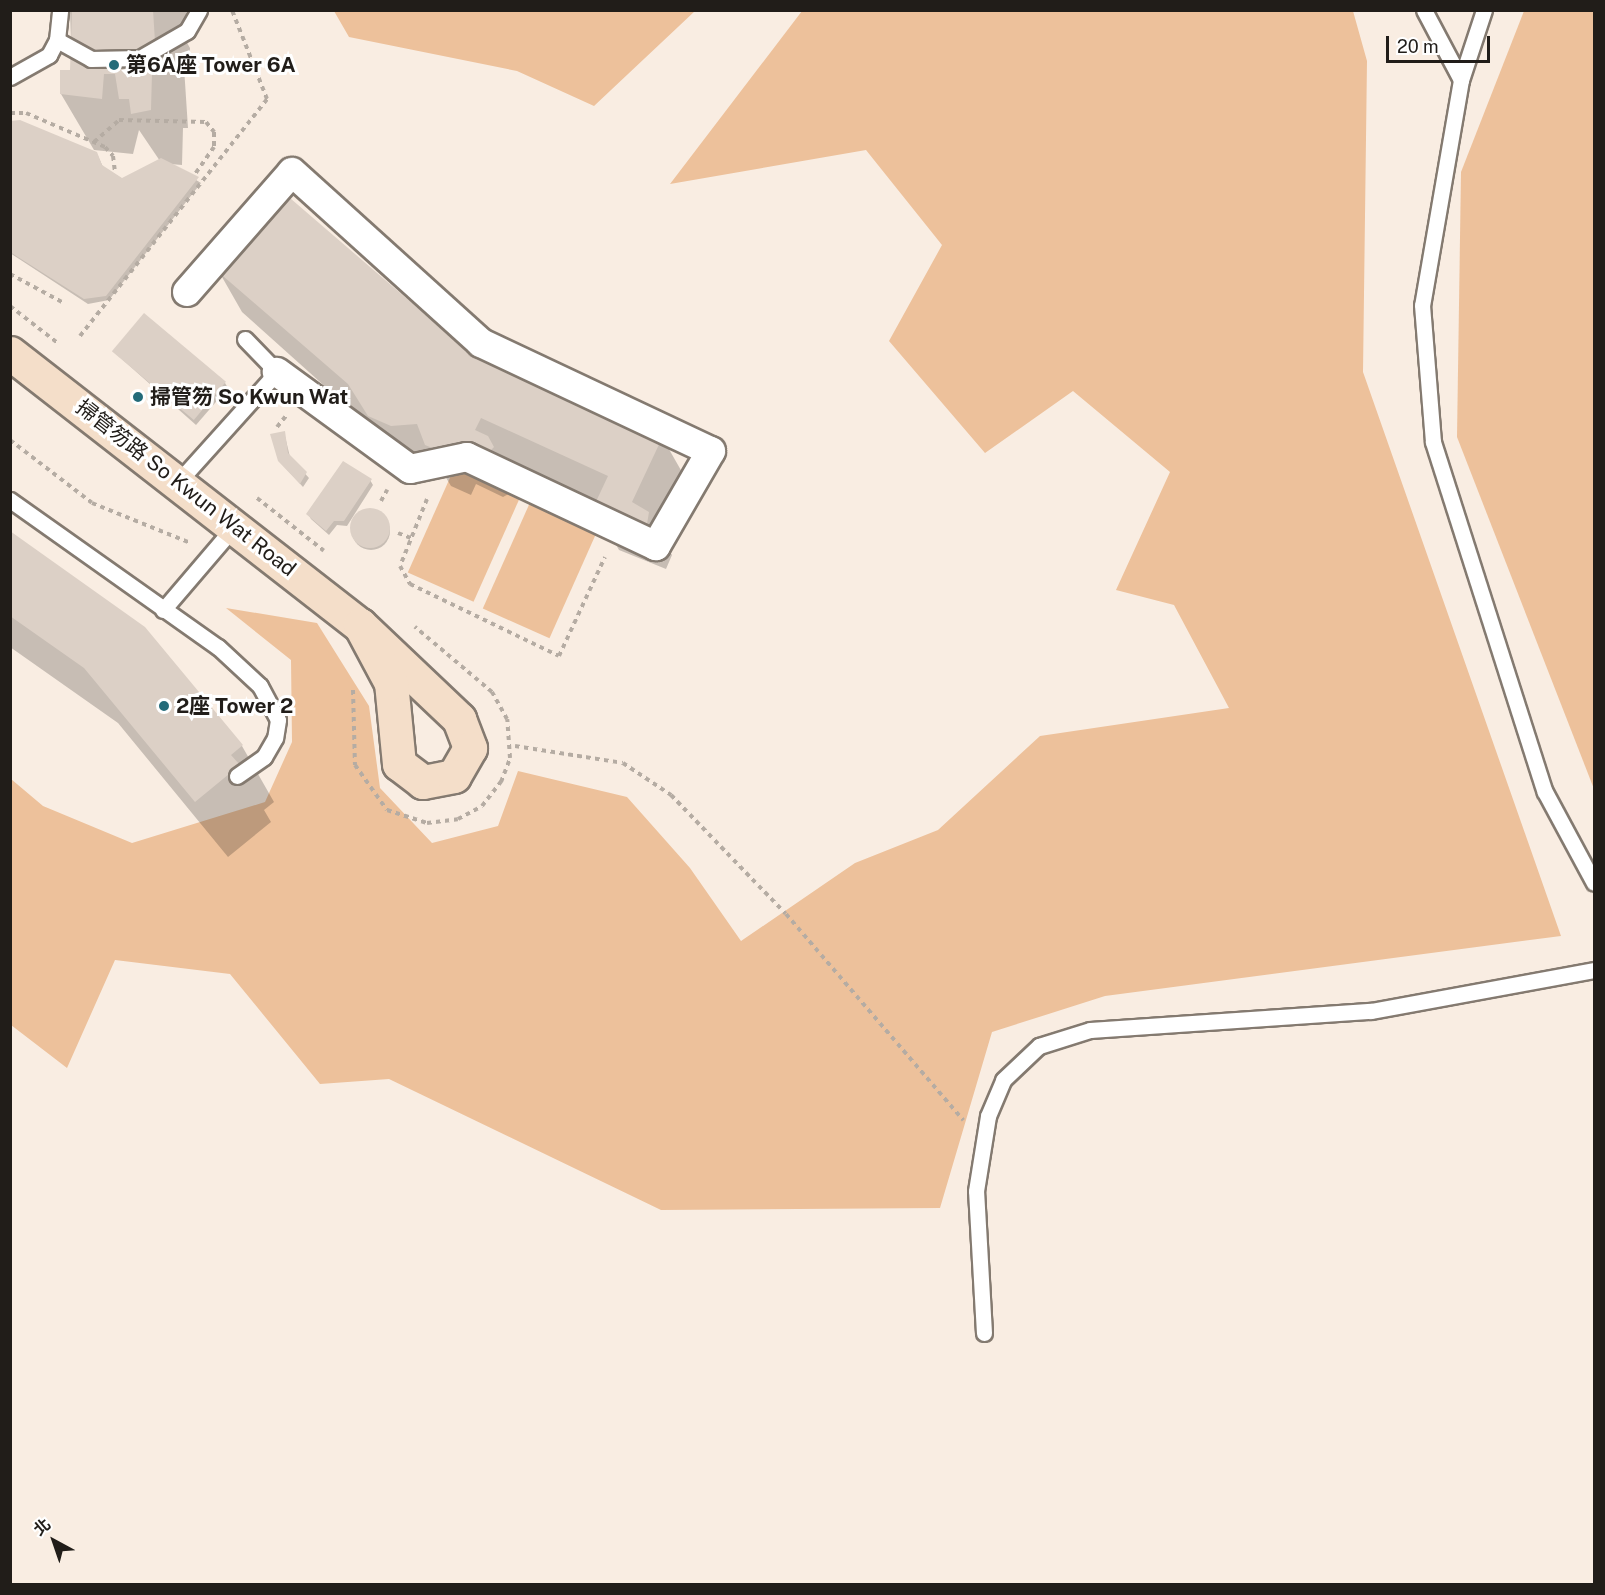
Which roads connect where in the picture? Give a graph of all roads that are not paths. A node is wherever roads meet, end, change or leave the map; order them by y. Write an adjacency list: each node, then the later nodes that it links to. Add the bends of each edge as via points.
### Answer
1 (60, 10): 5 (lane)
2 (199, 10): 5 (lane, via 187,31 140,58 91,59)
3 (1424, 10): 7 (lane)
4 (1484, 10): 7 (lane)
5 (57, 40): 6 (lane, via 36,67)
6 (10, 77)
7 (1461, 80): 18 (lane, via 1422,305 1433,442 1545,792)
8 (187, 292): 11 (street, via 292,172 481,343 711,451 656,546 467,457 410,469)
9 (245, 339): 11 (lane)
10 (10, 353): 12 (street, 掃管笏路 So Kwun Wat Road)
11 (277, 372): 12 (lane)
12 (178, 482): 14 (street, 掃管笏路 So Kwun Wat Road)
13 (10, 500): 15 (lane)
14 (234, 527): 15 (lane); 16 (street, 掃管笏路 So Kwun Wat Road)
15 (163, 610): 17 (lane, via 241,666 273,704 278,720 271,748)
16 (360, 625)
17 (237, 776)
18 (1594, 882)
19 (1594, 970): 20 (lane, via 1371,1011 1090,1030 1039,1046 1003,1080 988,1116 976,1191)
20 (984, 1333)

